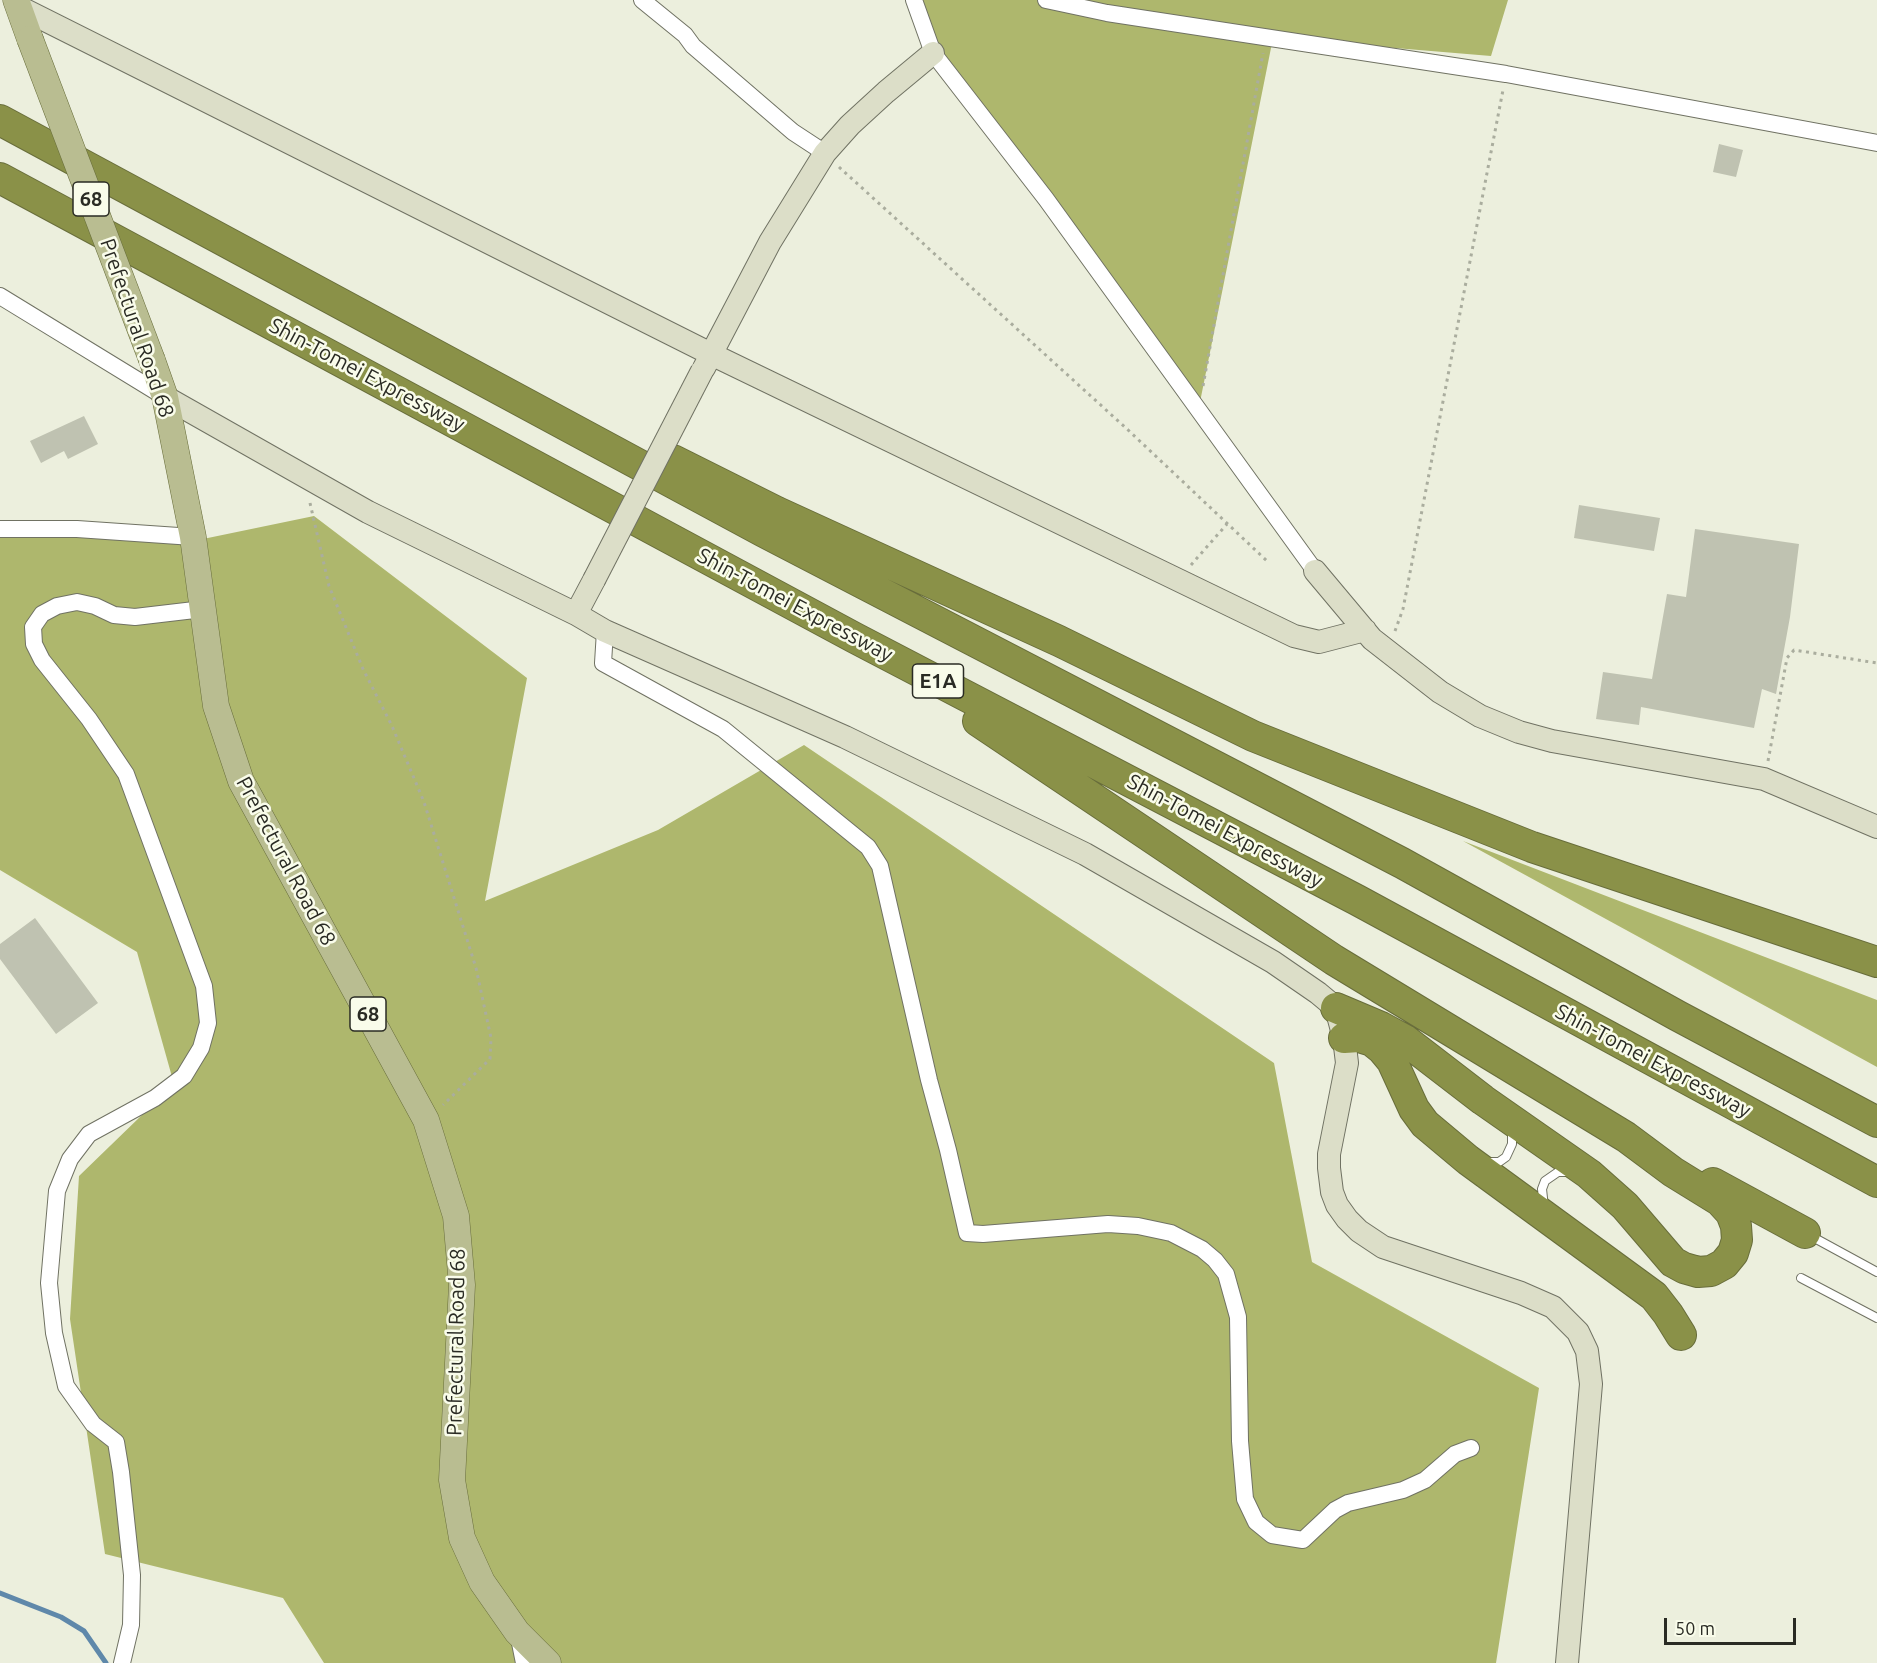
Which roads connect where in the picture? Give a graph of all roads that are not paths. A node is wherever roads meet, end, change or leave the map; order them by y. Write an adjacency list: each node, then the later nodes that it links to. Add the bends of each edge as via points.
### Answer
1 (642, 0): 8 (street, via 793,132)
2 (914, 0): 5 (street)
3 (1046, 0): 7 (street, via 1107,14 1506,74)
4 (13, 2): 12 (street); 13 (main road, Prefectural Road 68 / 68, bridge)
5 (933, 53): 8 (street, via 850,125); 16 (street, via 1046,200)
6 (0, 120): 10 (highway, E1A)
7 (1877, 144)
8 (825, 153): 12 (street, via 770,242)
9 (0, 178): 21 (highway, Shin-Tomei Expressway / E1A)
10 (186, 219): 23 (highway, via 777,512 1059,641 1253,736 1532,847); 27 (highway, E1A, via 764,532 1402,863)
11 (0, 296): 13 (street)
12 (707, 363): 18 (street, bridge); 19 (street, via 1294,636 1319,642)
13 (165, 397): 15 (main road, Prefectural Road 68 / 68); 18 (street, via 378,517)
14 (0, 529): 15 (street, via 77,529)
15 (193, 537): 17 (main road, Prefectural Road 68 / 68)
16 (1315, 571): 19 (street)
17 (203, 609): 39 (main road, Prefectural Road 68 / 68, via 216,706 241,781 426,1120 456,1216 462,1285 452,1480 462,1538 482,1582); 40 (street, via 135,617 114,615 77,602 42,614 33,627 34,644 42,660 126,774 204,986 208,1023 201,1048 184,1076 155,1098 89,1134 70,1159 57,1191 49,1282 54,1333 66,1386 93,1424 116,1442 121,1472 132,1575 131,1625)
18 (576, 614): 20 (street)
19 (1365, 630): 22 (street, via 1440,692 1480,716 1519,732 1764,779)
20 (605, 631): 24 (street, via 845,737 1084,854 1273,962); 38 (street, via 603,663 723,729 868,847 879,866 968,1233 1108,1224 1138,1226 1171,1233 1202,1249 1226,1275 1238,1317 1245,1499 1256,1522 1272,1535 1303,1540 1335,1510 1425,1480 1455,1454)
21 (855, 638): 28 (highway, via 1334,960); 31 (highway, Shin-Tomei Expressway / E1A, via 1357,900)
22 (1877, 827)
23 (1877, 962)
24 (1335, 1008): 25 (street); 26 (highway, via 1405,1040)
25 (1344, 1038): 29 (highway, via 1359,1037 1382,1049 1425,1124); 43 (street, via 1347,1064 1329,1168 1332,1192 1347,1219 1383,1247 1552,1307 1578,1332 1587,1351 1592,1384)
26 (1507, 1117): 29 (lane, via 1512,1137 1506,1157 1499,1162); 30 (highway)
27 (1877, 1122)
28 (1626, 1137): 30 (highway, via 1720,1201 1731,1213 1737,1240 1724,1264 1712,1271 1698,1272 1673,1262 1625,1206); 33 (highway)
29 (1468, 1160): 32 (highway)
30 (1589, 1174): 32 (lane, via 1558,1172 1545,1181 1542,1198)
31 (1877, 1182)
32 (1549, 1218): 37 (highway, via 1654,1296)
33 (1805, 1233): 34 (lane)
34 (1877, 1272)
35 (1801, 1278): 36 (lane)
36 (1877, 1318)
37 (1682, 1335)
38 (1471, 1448)
39 (518, 1632): 41 (street); 42 (main road, Prefectural Road 68 / 68)
40 (122, 1663)
41 (524, 1663)
42 (548, 1663)
43 (1567, 1663)

